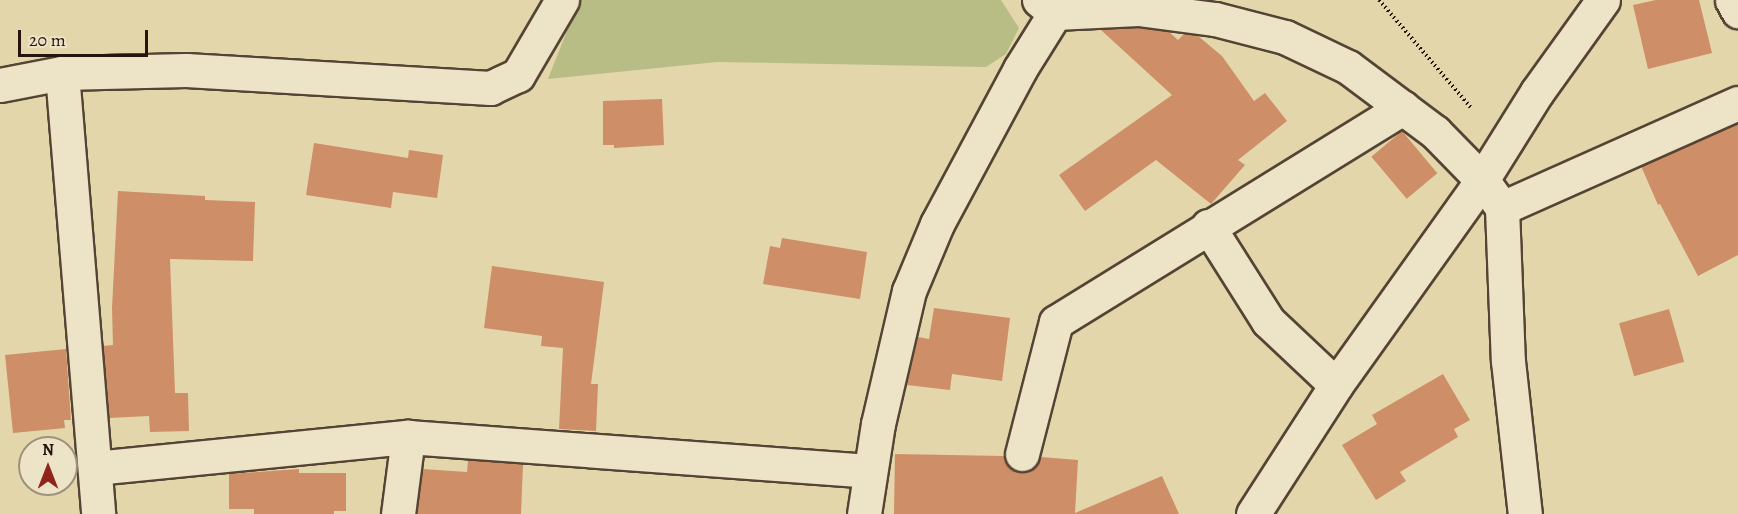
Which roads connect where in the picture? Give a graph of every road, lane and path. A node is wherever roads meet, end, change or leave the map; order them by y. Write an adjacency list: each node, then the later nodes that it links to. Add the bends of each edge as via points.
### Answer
1 (562, 0): 7 (street, via 518,75 489,88 186,70)
2 (1379, 0): 11 (path)
3 (1603, 0): 11 (street)
4 (1732, 0): 6 (street)
5 (1047, 7): 10 (street, via 1138,9 1215,19 1285,37 1348,67); 19 (street, via 1020,69 937,224 909,291)
6 (1738, 10)
7 (62, 73): 8 (street); 18 (street)
8 (0, 85)
9 (1738, 104): 13 (street)
10 (1403, 108): 12 (street, via 1435,132); 14 (street)
11 (1503, 146): 12 (street)
12 (1482, 180): 13 (street); 15 (street)
13 (1502, 208): 24 (street, via 1508,361)
14 (1208, 226): 15 (street, via 1268,321); 17 (street, via 1056,322)
15 (1336, 385): 23 (street)
16 (408, 437): 18 (street); 19 (street); 21 (street)
17 (1022, 454)
18 (95, 468): 20 (street)
19 (869, 471): 22 (street)
20 (98, 514)
21 (398, 514)
22 (864, 514)
23 (1253, 514)
24 (1526, 514)

